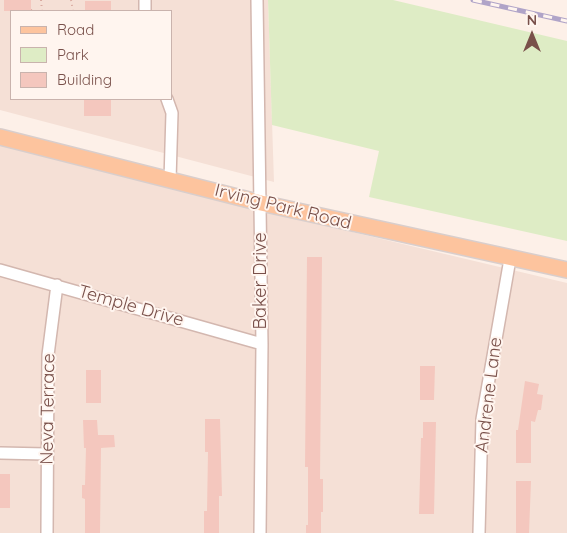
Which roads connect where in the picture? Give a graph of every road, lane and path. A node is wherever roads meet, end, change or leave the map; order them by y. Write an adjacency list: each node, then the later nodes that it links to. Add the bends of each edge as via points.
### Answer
1 (257, 0): 5 (street, Baker Drive)
2 (167, 100): 4 (street, via 172,113)
3 (0, 138): 4 (main road, Irving Park Road)
4 (170, 180): 5 (main road, Irving Park Road)
5 (261, 203): 6 (main road, Irving Park Road); 10 (street, Baker Drive)
6 (510, 258): 8 (main road, Irving Park Road); 15 (street, Andrene Lane, via 482,419)
7 (0, 270): 9 (street, Temple Drive)
8 (567, 270)
9 (57, 285): 10 (street, Temple Drive); 12 (street, Neva Terrace, via 48,355)
10 (262, 344): 14 (street, Baker Drive)
11 (0, 453): 12 (street)
12 (46, 454): 13 (street, Neva Terrace)
13 (47, 533)
14 (260, 533)
15 (479, 533)

